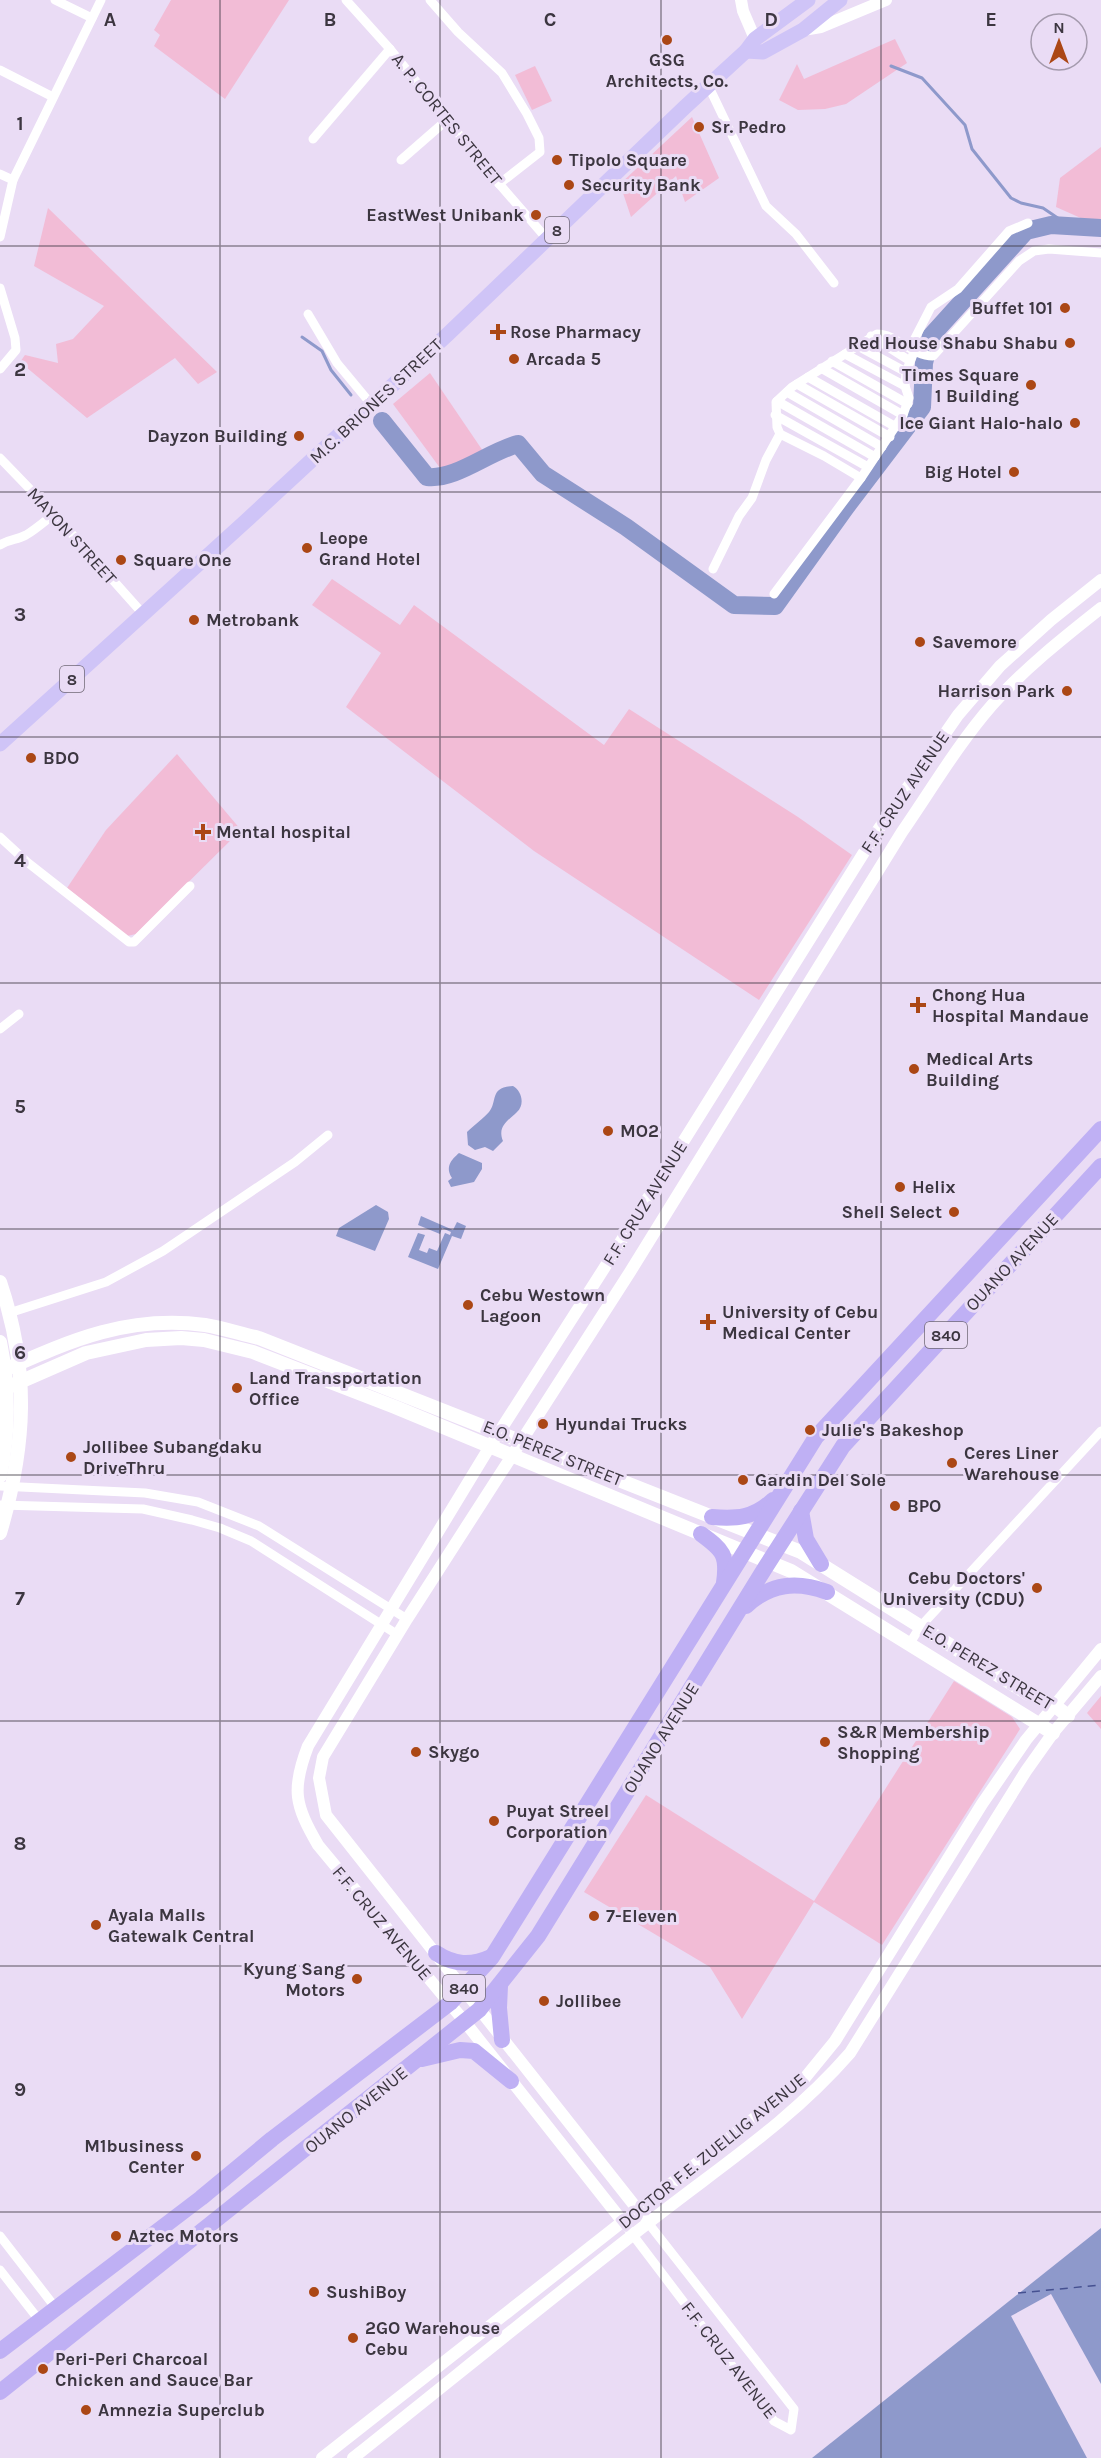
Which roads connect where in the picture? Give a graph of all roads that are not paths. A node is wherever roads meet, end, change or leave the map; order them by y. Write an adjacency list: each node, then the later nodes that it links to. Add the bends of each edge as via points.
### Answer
1 (55, 0): 9 (street)
2 (101, 0): 9 (street)
3 (346, 0): 12 (street, A. P. CORTES STREET)
4 (430, 0): 22 (street, via 502,73 535,130 540,152)
5 (741, 0): 11 (street)
6 (807, 0): 11 (main road, M.C. BRIONES STREET / 8)
7 (840, 0): 10 (main road)
8 (886, 0): 10 (street, via 821,27)
9 (92, 18): 16 (street)
10 (803, 30): 13 (main road, via 763,52)
11 (755, 39): 13 (main road, M.C. BRIONES STREET / 8)
12 (390, 50): 17 (street, A. P. CORTES STREET); 18 (street)
13 (746, 51): 15 (main road, M.C. BRIONES STREET / 8)
14 (0, 70): 16 (street)
15 (708, 85): 25 (main road, M.C. BRIONES STREET / 8); 27 (street, via 766,206 796,234)
16 (53, 97): 21 (street)
17 (448, 119): 19 (street); 22 (street, A. P. CORTES STREET)
18 (313, 139)
19 (401, 160)
20 (0, 174): 21 (street)
21 (13, 180): 24 (street)
22 (499, 184): 25 (street, A. P. CORTES STREET)
23 (1028, 223): 34 (street, via 1010,231 958,289 931,307 913,342)
24 (0, 237)
25 (547, 239): 47 (main road, M.C. BRIONES STREET / 8)
26 (1101, 253): 34 (street, via 1034,251 1019,261 937,354)
27 (834, 283)
28 (0, 288): 29 (street)
29 (3, 313): 38 (street, via 15,338 16,350)
30 (308, 314): 47 (street, via 337,363)
31 (871, 336): 32 (street); 34 (street, via 885,334); 36 (street)
32 (856, 345): 33 (street); 39 (street)
33 (845, 354): 35 (street); 42 (street)
34 (921, 354): 36 (street)
35 (832, 361): 37 (street); 48 (street)
36 (910, 361): 39 (street)
37 (821, 368): 40 (street); 43 (street)
38 (0, 369)
39 (906, 372): 42 (street)
40 (808, 377): 41 (street); 46 (street)
41 (797, 384): 44 (street); 49 (street)
42 (905, 386): 48 (street)
43 (856, 389): 46 (street); 51 (street)
44 (787, 392): 45 (street); 52 (street)
45 (777, 401): 50 (street); 54 (street)
46 (851, 401): 49 (street); 53 (street)
47 (371, 404): 70 (main road, M.C. BRIONES STREET / 8)
48 (908, 404): 51 (street)
49 (844, 411): 52 (street); 56 (street)
50 (776, 415): 55 (street); 57 (street)
51 (903, 415): 53 (street)
52 (839, 422): 54 (street); 58 (street)
53 (896, 427): 56 (street)
54 (834, 433): 57 (street); 60 (street)
55 (780, 434): 59 (street); 66 (street, via 752,498)
56 (890, 437): 58 (street)
57 (829, 445): 59 (street); 62 (street)
58 (882, 447): 60 (street)
59 (824, 456): 63 (street)
60 (875, 457): 62 (street)
61 (0, 458): 64 (street, MAYON STREET)
62 (868, 467): 63 (street)
63 (861, 478): 68 (street)
64 (54, 514): 65 (street, via 27,535 10,538); 70 (street, MAYON STREET)
65 (0, 545)
66 (713, 569)
67 (1101, 580): 91 (street, F.F. CRUZ AVENUE, via 1000,666 958,715 878,830)
68 (774, 594)
69 (1101, 608): 92 (street, F.F. CRUZ AVENUE, via 1027,669 991,706 935,783)
70 (144, 615): 71 (main road, M.C. BRIONES STREET / 8)
71 (0, 744)
72 (0, 837): 73 (street, via 129,942 134,942)
73 (190, 886)
74 (19, 1014): 75 (street)
75 (0, 1029)
76 (1101, 1129): 79 (highway, OUANO AVENUE / 840)
77 (328, 1135): 82 (street, via 295,1162 163,1251 106,1282)
78 (1101, 1166): 80 (highway, OUANO AVENUE / 840)
79 (990, 1250): 80 (highway); 96 (highway, OUANO AVENUE / 840, via 816,1437)
80 (1010, 1265): 99 (highway, OUANO AVENUE / 840, via 843,1446)
81 (0, 1282): 82 (main road)
82 (9, 1313): 85 (main road)
83 (0, 1342): 87 (main road)
84 (294, 1352): 85 (main road, E.O. PEREZ STREET, via 259,1338 207,1326 152,1324 78,1338); 86 (main road); 91 (main road, E.O. PEREZ STREET)
85 (19, 1364): 87 (main road, E.O. PEREZ STREET); 88 (main road)
86 (289, 1366): 88 (main road, E.O. PEREZ STREET, via 228,1344 181,1338 146,1340 86,1353); 93 (main road, E.O. PEREZ STREET)
87 (4, 1370): 89 (main road)
88 (21, 1381): 89 (main road, E.O. PEREZ STREET); 97 (main road, via 21,1433)
89 (6, 1388): 95 (main road, via 7,1426)
90 (1101, 1431): 114 (street)
91 (500, 1432): 92 (main road, E.O. PEREZ STREET); 93 (street, F.F. CRUZ AVENUE)
92 (524, 1441): 94 (street, F.F. CRUZ AVENUE); 100 (main road, E.O. PEREZ STREET)
93 (489, 1448): 94 (main road, E.O. PEREZ STREET); 110 (street, F.F. CRUZ AVENUE)
94 (513, 1457): 102 (main road, E.O. PEREZ STREET); 111 (street, F.F. CRUZ AVENUE)
95 (0, 1476)
96 (786, 1486): 100 (highway, via 754,1515); 103 (highway, OUANO AVENUE / 840)
97 (6, 1487): 98 (main road); 110 (street, via 146,1493 198,1502 259,1526)
98 (4, 1505): 101 (main road); 113 (street, via 143,1509 220,1528 251,1541)
99 (801, 1511): 104 (highway, OUANO AVENUE / 840); 107 (highway, via 806,1539)
100 (712, 1517): 103 (main road, E.O. PEREZ STREET)
101 (0, 1533)
102 (702, 1534): 105 (main road, E.O. PEREZ STREET); 108 (highway, via 724,1555)
103 (756, 1534): 104 (main road, E.O. PEREZ STREET); 105 (highway, OUANO AVENUE / 840)
104 (781, 1544): 106 (highway, OUANO AVENUE / 840); 107 (main road, E.O. PEREZ STREET)
105 (745, 1552): 106 (main road, E.O. PEREZ STREET); 108 (highway, OUANO AVENUE / 840)
106 (769, 1562): 109 (main road, E.O. PEREZ STREET); 112 (highway, OUANO AVENUE / 840)
107 (821, 1564): 114 (main road, E.O. PEREZ STREET)
108 (724, 1586): 124 (highway, OUANO AVENUE / 840)
109 (827, 1592): 112 (highway, via 801,1585 775,1588 754,1600); 116 (main road, E.O. PEREZ STREET)
110 (391, 1610): 111 (street); 113 (street, F.F. CRUZ AVENUE)
111 (407, 1619): 115 (street, F.F. CRUZ AVENUE)
112 (734, 1620): 125 (highway, OUANO AVENUE / 840, via 538,1936)
113 (382, 1625): 115 (street); 127 (street, F.F. CRUZ AVENUE, via 308,1746 298,1771 296,1796 302,1819 318,1845)
114 (920, 1627): 116 (street); 119 (main road, E.O. PEREZ STREET)
115 (398, 1635): 123 (street, F.F. CRUZ AVENUE, via 323,1757 321,1796 326,1815)
116 (910, 1642): 121 (main road, E.O. PEREZ STREET)
117 (1101, 1649): 119 (street, DOCTOR F.E. ZUELLIG AVENUE)
118 (1101, 1676): 120 (street, DOCTOR F.E. ZUELLIG AVENUE)
119 (1054, 1706): 120 (main road, E.O. PEREZ STREET); 121 (street, DOCTOR F.E. ZUELLIG AVENUE)
120 (1068, 1716): 122 (street, DOCTOR F.E. ZUELLIG AVENUE)
121 (1038, 1724): 122 (main road, E.O. PEREZ STREET); 133 (street, DOCTOR F.E. ZUELLIG AVENUE, via 982,1804 835,2042 804,2079)
122 (1053, 1733): 135 (street, DOCTOR F.E. ZUELLIG AVENUE, via 850,2053 810,2097 753,2145)
123 (436, 1953): 124 (highway, via 457,1963 481,1962); 126 (street, F.F. CRUZ AVENUE)
124 (492, 1957): 126 (highway, OUANO AVENUE / 840)
125 (500, 1986): 128 (highway, OUANO AVENUE / 840); 130 (highway)
126 (463, 1990): 127 (highway, OUANO AVENUE / 840); 128 (street, F.F. CRUZ AVENUE)
127 (450, 2003): 129 (street, F.F. CRUZ AVENUE); 139 (highway, OUANO AVENUE / 840)
128 (479, 2010): 129 (highway, OUANO AVENUE / 840); 130 (street, F.F. CRUZ AVENUE)
129 (465, 2022): 131 (highway, OUANO AVENUE / 840); 132 (street, F.F. CRUZ AVENUE)
130 (502, 2040): 133 (street, F.F. CRUZ AVENUE)
131 (418, 2060): 132 (highway, via 468,2050 480,2054); 142 (highway, OUANO AVENUE / 840)
132 (511, 2081): 134 (street, F.F. CRUZ AVENUE)
133 (638, 2210): 134 (street, DOCTOR F.E. ZUELLIG AVENUE); 135 (street, F.F. CRUZ AVENUE)
134 (623, 2222): 136 (street, F.F. CRUZ AVENUE); 143 (street, DOCTOR F.E. ZUELLIG AVENUE)
135 (648, 2223): 136 (street, DOCTOR F.E. ZUELLIG AVENUE); 136 (street, F.F. CRUZ AVENUE, via 794,2409 791,2430 774,2421)
136 (633, 2235): 144 (street, DOCTOR F.E. ZUELLIG AVENUE)
137 (0, 2236): 139 (street)
138 (0, 2270): 140 (street)
139 (56, 2307): 140 (highway, OUANO AVENUE / 840)
140 (39, 2320): 141 (highway, OUANO AVENUE / 840)
141 (0, 2351)
142 (0, 2392)
143 (322, 2458)
144 (352, 2458)

